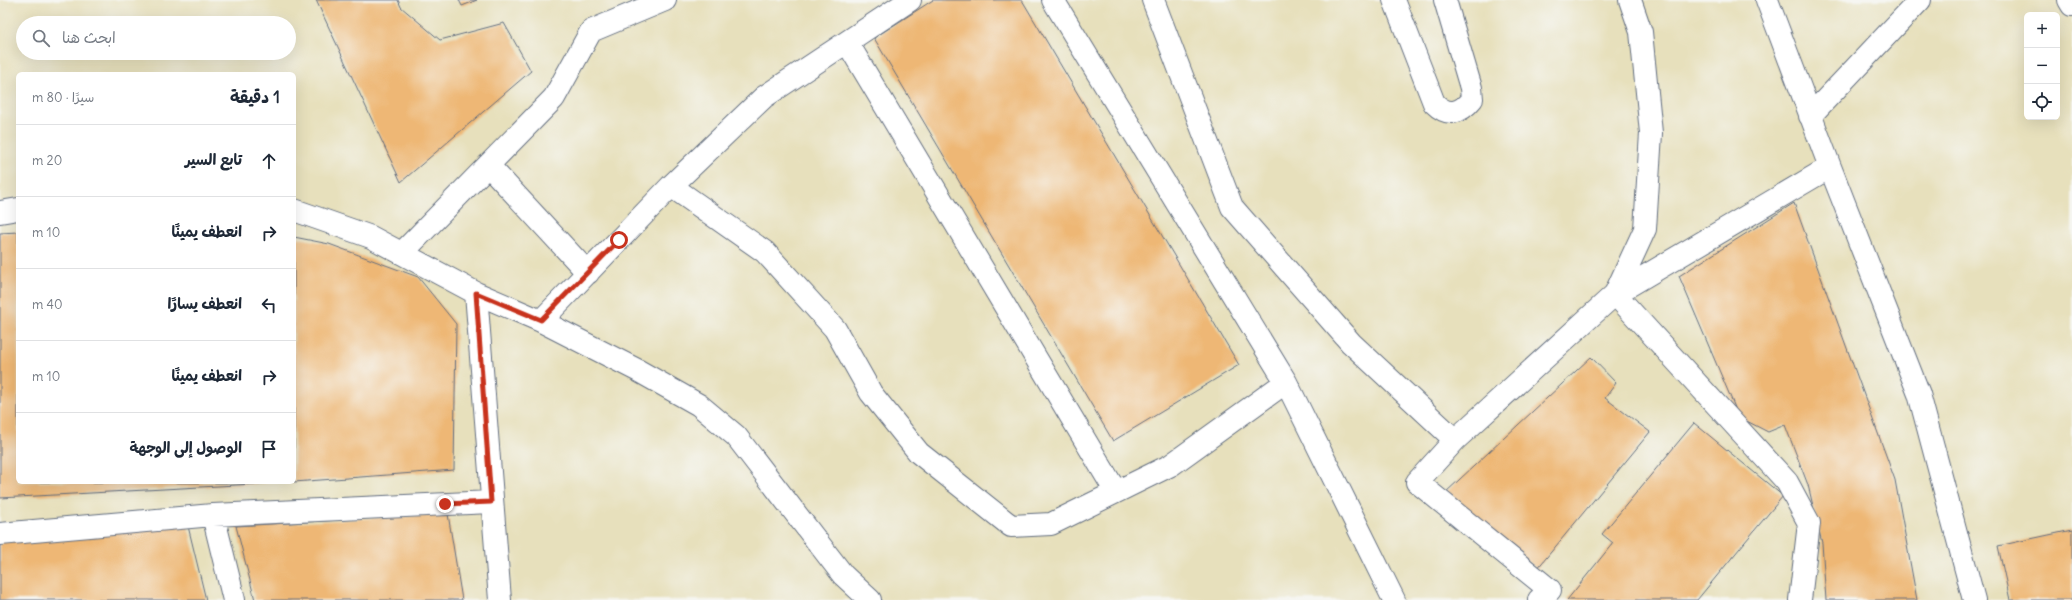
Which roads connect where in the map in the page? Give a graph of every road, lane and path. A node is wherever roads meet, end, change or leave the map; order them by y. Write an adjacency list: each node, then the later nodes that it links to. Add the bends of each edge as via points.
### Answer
1 (665, 0): 14 (street, via 591,31 554,98)
2 (910, 0): 12 (street)
3 (1053, 0): 25 (street)
4 (1153, 0): 26 (street, via 1232,207 1351,343)
5 (1394, 0): 6 (street, via 1434,103 1442,111 1452,112 1464,109 1472,99)
6 (1445, 0)
7 (1630, 0): 23 (street, via 1641,32 1651,133 1645,229)
8 (1767, 0): 13 (street)
9 (1920, 0): 13 (street)
10 (2069, 0): 11 (street)
11 (2072, 5)
12 (847, 42): 16 (street, via 764,97); 27 (street)
13 (1810, 116): 15 (street)
14 (488, 165): 20 (street); 21 (street)
15 (1830, 167): 23 (street); 37 (street, via 1919,394)
16 (671, 186): 21 (street); 27 (street, via 765,252 835,329 871,393 919,453 1011,526 1051,524)
17 (16, 209): 19 (street)
18 (296, 211): 20 (street, via 371,237)
19 (0, 212)
20 (402, 253): 22 (street)
21 (588, 273): 24 (street)
22 (476, 293): 24 (street); 28 (street)
23 (1615, 294): 26 (street); 36 (street, via 1787,482 1808,523)
24 (541, 320): 33 (street, via 699,405 731,431 844,575)
25 (1286, 382): 27 (street, via 1170,465); 34 (street)
26 (1455, 440): 35 (street, via 1417,482 1550,590)
27 (1116, 492)
28 (491, 502): 29 (street); 32 (street)
29 (213, 515): 30 (street); 31 (street)
30 (0, 534)
31 (234, 600)
32 (500, 600)
33 (870, 600)
34 (1394, 600)
35 (1539, 600)
36 (1800, 600)
37 (1974, 600)

